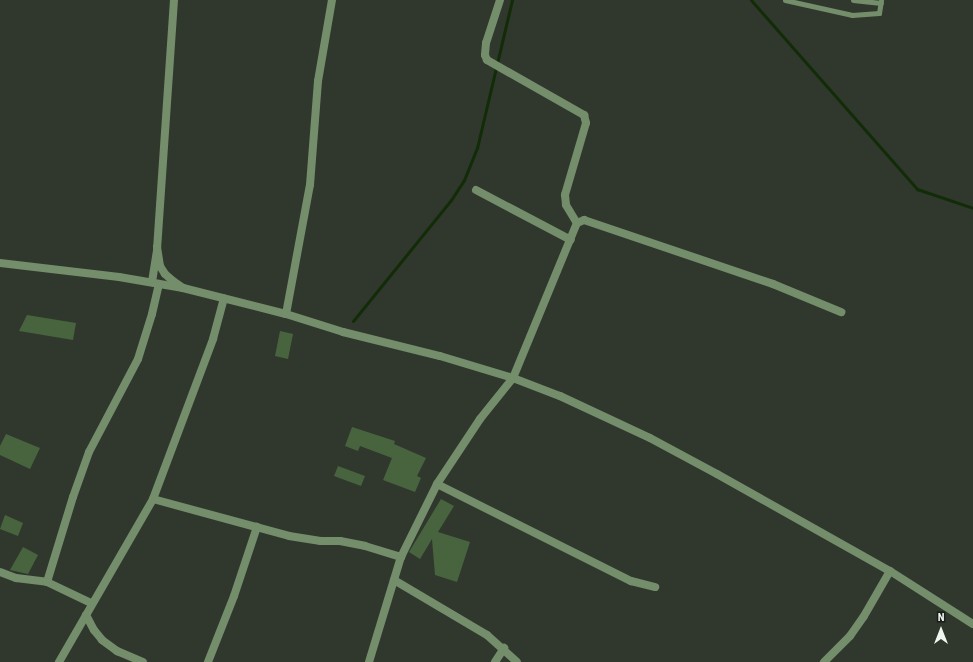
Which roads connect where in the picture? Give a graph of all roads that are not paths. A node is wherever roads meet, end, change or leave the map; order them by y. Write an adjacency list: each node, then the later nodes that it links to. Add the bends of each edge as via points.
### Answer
1 (174, 0): 10 (street)
2 (332, 0): 16 (street, via 318,81 310,186)
3 (500, 0): 8 (street, via 486,44 487,60 584,115 586,123 565,195 566,205)
4 (785, 0): 6 (lane, via 852,15 879,14)
5 (854, 0): 6 (lane)
6 (881, 1)
7 (476, 190): 9 (street)
8 (577, 223): 9 (street); 15 (street, via 584,220 773,284)
9 (571, 240): 17 (street)
10 (157, 247): 12 (street); 13 (street, via 158,259 165,274)
11 (0, 263): 12 (street)
12 (156, 283): 13 (street); 25 (street, via 138,360 90,452 73,497)
13 (183, 288): 14 (street)
14 (224, 298): 16 (street); 19 (street, via 213,339)
15 (841, 312)
16 (286, 314): 17 (street)
17 (513, 378): 18 (street, via 480,419); 22 (street, via 596,412 650,438)
18 (437, 484): 21 (street); 26 (street, via 625,578)
19 (153, 499): 20 (street); 27 (street)
20 (257, 527): 21 (street, via 289,536 366,546); 33 (street)
21 (401, 557): 24 (street)
22 (890, 571): 29 (street); 37 (street, via 850,636)
23 (0, 572): 25 (street, via 16,578)
24 (394, 580): 30 (street, via 487,635); 34 (street)
25 (47, 582): 27 (street)
26 (655, 587)
27 (92, 603): 28 (street)
28 (86, 614): 31 (street); 32 (street, via 102,640 117,651)
29 (973, 624)
30 (504, 648): 35 (street); 36 (street)
31 (59, 662)
32 (143, 662)
33 (208, 662)
34 (370, 662)
35 (495, 662)
36 (517, 662)
37 (824, 662)

